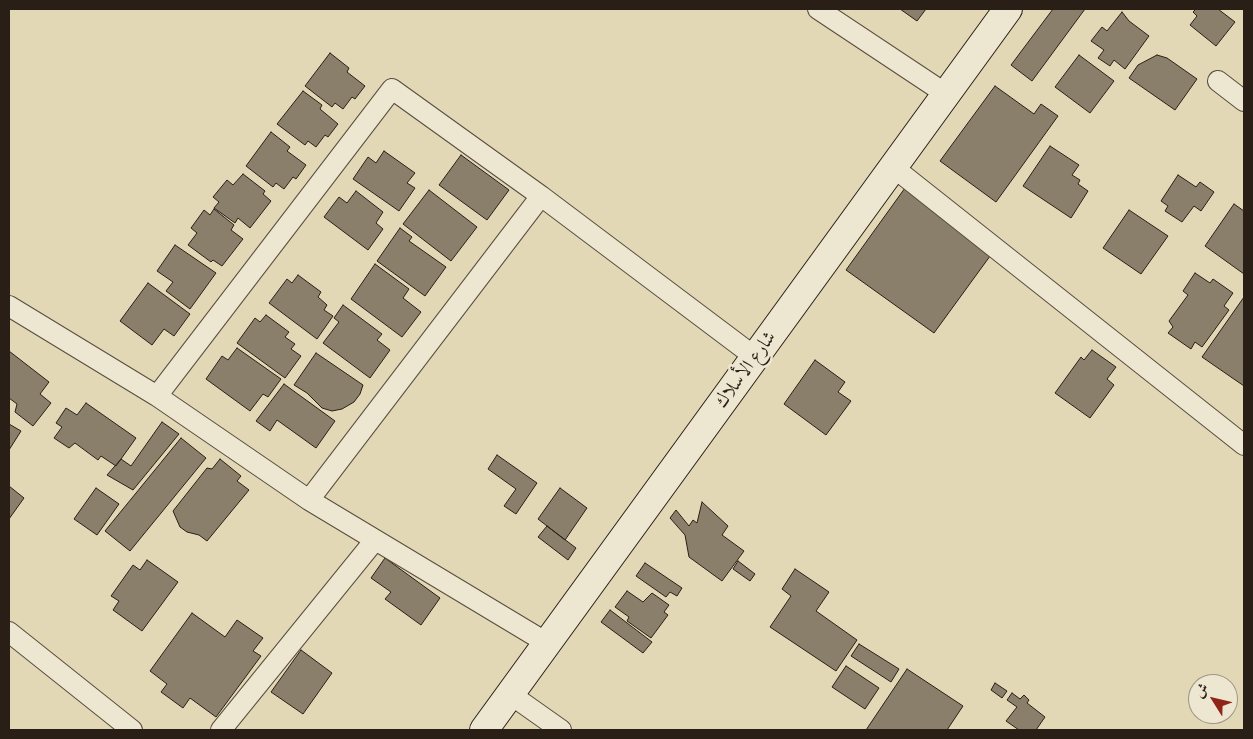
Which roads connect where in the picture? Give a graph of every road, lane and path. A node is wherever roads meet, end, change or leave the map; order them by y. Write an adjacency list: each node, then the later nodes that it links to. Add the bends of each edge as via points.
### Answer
1 (818, 9): 4 (street)
2 (1008, 9): 4 (street, شارع الأسلاك)
3 (1218, 81): 5 (street)
4 (946, 94): 6 (street, شارع الأسلاك)
5 (1244, 101)
6 (893, 167): 9 (street, شارع الأسلاك); 11 (street)
7 (541, 196): 9 (street); 10 (street, via 392,89); 12 (street)
8 (9, 306): 10 (street)
9 (755, 357): 15 (street, شارع الأسلاك)
10 (157, 396): 12 (street)
11 (1243, 441)
12 (309, 500): 13 (street)
13 (375, 540): 15 (street); 18 (street)
14 (9, 632): 17 (street)
15 (547, 643): 16 (street, شارع الأسلاك)
16 (510, 694): 19 (street, شارع الأسلاك); 20 (street)
17 (132, 730)
18 (221, 730)
19 (484, 730)
20 (561, 730)

